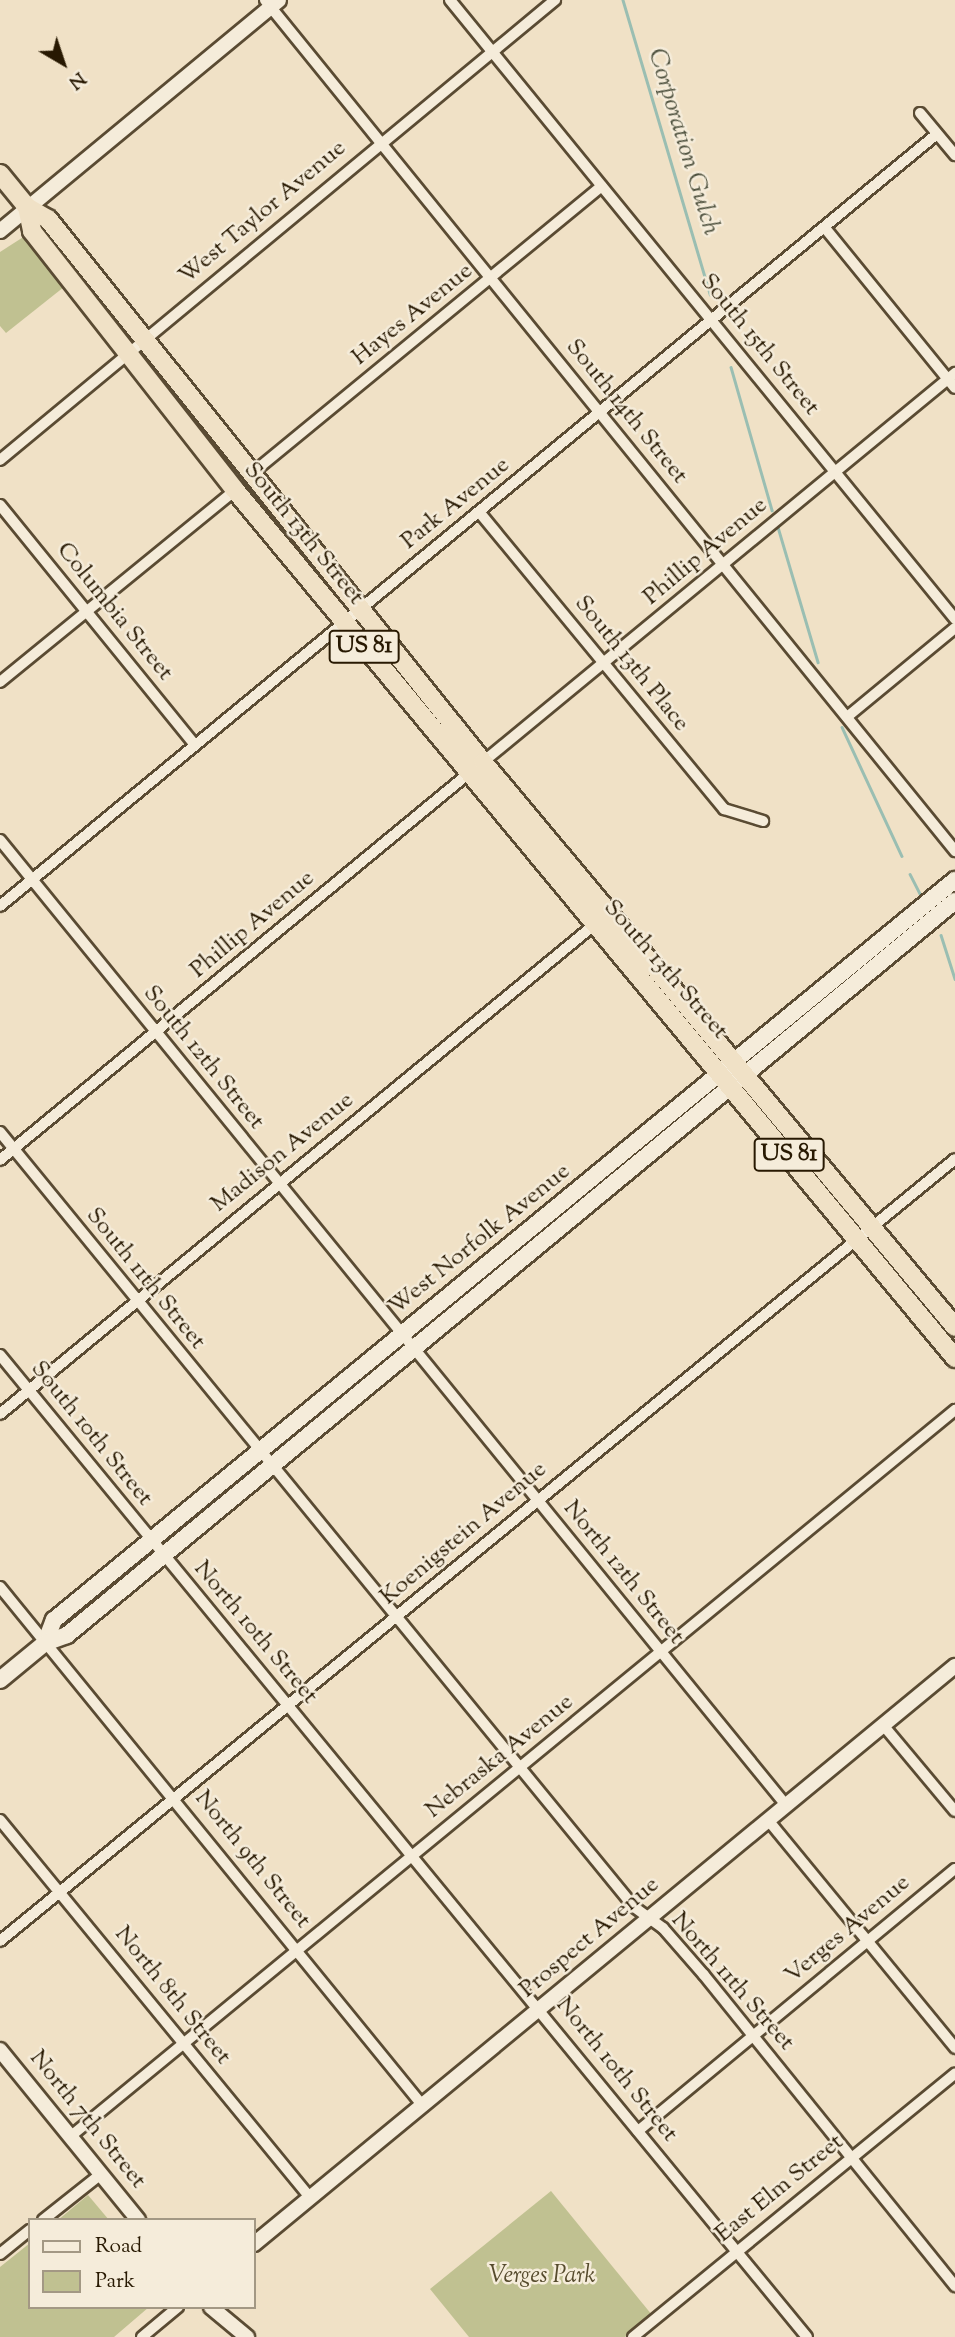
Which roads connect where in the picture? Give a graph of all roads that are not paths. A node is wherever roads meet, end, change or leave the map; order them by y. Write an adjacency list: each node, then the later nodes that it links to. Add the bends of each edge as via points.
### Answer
1 (450, 0): 4 (street, South 15th Street)
2 (555, 0): 4 (street, West Taylor Avenue)
3 (271, 2): 7 (street, South 14th Street); 11 (street)
4 (492, 51): 7 (street, West Taylor Avenue); 10 (street, South 15th Street)
5 (920, 113): 6 (street)
6 (937, 134): 8 (street); 12 (street, Park Avenue)
7 (380, 143): 14 (street, South 14th Street); 16 (street, West Taylor Avenue)
8 (955, 155)
9 (0, 174): 11 (highway, South 13th Street / US 81)
10 (602, 186): 14 (street, Hayes Avenue); 15 (street, South 15th Street)
11 (27, 207): 13 (street); 16 (highway, South 13th Street / US 81, via 48,219); 17 (highway, South 13th Street / US 81, via 32,231)
12 (825, 228): 15 (street, Park Avenue); 18 (street)
13 (0, 231)
14 (490, 278): 19 (street, South 14th Street); 22 (street, Hayes Avenue)
15 (713, 321): 19 (street, Park Avenue); 21 (street, South 15th Street)
16 (144, 339): 17 (street, West Taylor Avenue); 22 (highway, South 13th Street / US 81)
17 (128, 353): 20 (street, West Taylor Avenue); 23 (highway, South 13th Street / US 81)
18 (953, 380): 21 (street, Phillip Avenue)
19 (599, 411): 25 (street, Park Avenue); 26 (street, South 14th Street)
20 (0, 460)
21 (835, 472): 26 (street, Phillip Avenue); 29 (street, South 15th Street)
22 (250, 475): 28 (highway, South 13th Street / US 81)
23 (235, 490): 27 (street); 30 (highway, South 13th Street / US 81)
24 (0, 505): 27 (street, Columbia Street)
25 (480, 513): 28 (street, Park Avenue); 32 (street, South 13th Place)
26 (723, 565): 32 (street, Phillip Avenue); 34 (street, South 14th Street)
27 (86, 611): 33 (street); 35 (street, Columbia Street)
28 (360, 611): 30 (street, Park Avenue); 36 (highway, South 13th Street / US 81)
29 (955, 619)
30 (345, 623): 35 (street, Park Avenue); 37 (highway, South 13th Street / US 81)
31 (955, 628): 34 (street)
32 (604, 664): 36 (street, Phillip Avenue); 38 (street, South 13th Place, via 724,809)
33 (0, 682)
34 (847, 717): 40 (street, South 14th Street)
35 (195, 745): 41 (street, Park Avenue)
36 (483, 762): 47 (highway, South 13th Street / US 81)
37 (468, 774): 45 (highway, South 13th Street / US 81); 46 (street, Phillip Avenue)
38 (763, 821)
39 (0, 840): 41 (street, South 12th Street)
40 (955, 851)
41 (32, 879): 44 (street, Park Avenue); 46 (street, South 12th Street)
42 (955, 880): 47 (main road, West Norfolk Avenue)
43 (955, 901): 47 (main road, West Norfolk Avenue)
44 (0, 906)
45 (594, 925): 48 (highway, South 13th Street / US 81); 53 (street, Madison Avenue)
46 (156, 1033): 50 (street, Phillip Avenue); 53 (street, South 12th Street)
47 (741, 1067): 48 (main road, West Norfolk Avenue); 54 (highway, US 81)
48 (726, 1079): 55 (highway, US 81); 58 (main road, West Norfolk Avenue); 59 (main road, West Norfolk Avenue)
49 (0, 1132): 50 (street, South 11th Street)
50 (13, 1149): 52 (street, Phillip Avenue); 56 (street, South 11th Street)
51 (955, 1159): 54 (street, Koenigstein Avenue)
52 (0, 1160)
53 (279, 1184): 56 (street, Madison Avenue); 58 (street, South 12th Street)
54 (871, 1225): 55 (street, Koenigstein Avenue); 57 (highway, US 81)
55 (857, 1237): 61 (highway, US 81); 67 (street, Koenigstein Avenue)
56 (135, 1301): 62 (street, Madison Avenue); 65 (street, South 11th Street)
57 (955, 1327)
58 (402, 1335): 59 (street, North 12th Street); 65 (main road, West Norfolk Avenue)
59 (414, 1349): 66 (main road, West Norfolk Avenue); 67 (street, North 12th Street)
60 (0, 1355): 62 (street, South 10th Street)
61 (955, 1358)
62 (29, 1390): 64 (street, Madison Avenue); 68 (street, South 10th Street)
63 (955, 1410): 73 (street, Nebraska Avenue)
64 (0, 1414)
65 (259, 1452): 66 (street, North 11th Street); 68 (main road, West Norfolk Avenue)
66 (271, 1466): 69 (main road, West Norfolk Avenue); 71 (street, North 11th Street)
67 (537, 1501): 71 (street, Koenigstein Avenue); 73 (street, North 12th Street)
68 (150, 1540): 69 (street, North 10th Street); 72 (main road, West Norfolk Avenue, via 54,1620)
69 (163, 1556): 72 (main road, West Norfolk Avenue, via 67,1635); 76 (street, North 10th Street)
70 (0, 1587): 72 (street, North 9th Street)
71 (396, 1617): 76 (street, Koenigstein Avenue); 78 (street, North 11th Street)
72 (45, 1643): 75 (main road, West Norfolk Avenue); 79 (street, North 9th Street)
73 (660, 1652): 78 (street, Nebraska Avenue); 80 (street, North 12th Street)
74 (955, 1667): 77 (street, Prospect Avenue)
75 (0, 1680)
76 (288, 1704): 79 (street, Koenigstein Avenue); 84 (street, North 10th Street)
77 (884, 1725): 80 (street, Prospect Avenue); 81 (street)
78 (520, 1768): 84 (street, Nebraska Avenue); 87 (street, North 11th Street)
79 (174, 1798): 86 (street, Koenigstein Avenue); 90 (street, North 9th Street)
80 (786, 1805): 83 (street, Prospect Avenue)
81 (955, 1811)
82 (0, 1820): 86 (street, North 8th Street)
83 (768, 1820): 87 (street, Prospect Avenue); 89 (street)
84 (411, 1857): 90 (street, Nebraska Avenue); 91 (street, North 10th Street)
85 (955, 1869): 89 (street, Verges Avenue)
86 (60, 1891): 88 (street, Koenigstein Avenue); 93 (street, North 8th Street)
87 (648, 1919): 91 (street, Prospect Avenue); 92 (street, North 11th Street, via 663,1928)
88 (0, 1941)
89 (866, 1941): 92 (street, Verges Avenue); 94 (street)
90 (297, 1949): 93 (street, Nebraska Avenue); 97 (street, North 9th Street)
91 (539, 2010): 97 (street, Prospect Avenue); 98 (street, North 10th Street)
92 (753, 2037): 98 (street, Verges Avenue); 100 (street, North 11th Street)
93 (183, 2044): 99 (street, Nebraska Avenue); 102 (street, North 8th Street)
94 (955, 2048)
95 (0, 2050): 99 (street, North 7th Street)
96 (955, 2073): 100 (street, East Elm Street)
97 (423, 2106): 102 (street, Prospect Avenue)
98 (638, 2130): 107 (street, North 10th Street)
99 (71, 2136): 101 (street, North 7th Street)
100 (852, 2157): 107 (street, East Elm Street); 109 (street, North 11th Street)
101 (100, 2174): 103 (street); 104 (street, North 7th Street)
102 (311, 2198): 106 (street, Prospect Avenue)
103 (45, 2218)
104 (136, 2218)
105 (28, 2232): 108 (street)
106 (256, 2242)
107 (737, 2251): 114 (street, East Elm Street); 115 (street, North 10th Street)
108 (0, 2254)
109 (955, 2286)
110 (176, 2309): 112 (street)
111 (213, 2309): 113 (street)
112 (142, 2337)
113 (247, 2337)
114 (633, 2337)
115 (807, 2337)

